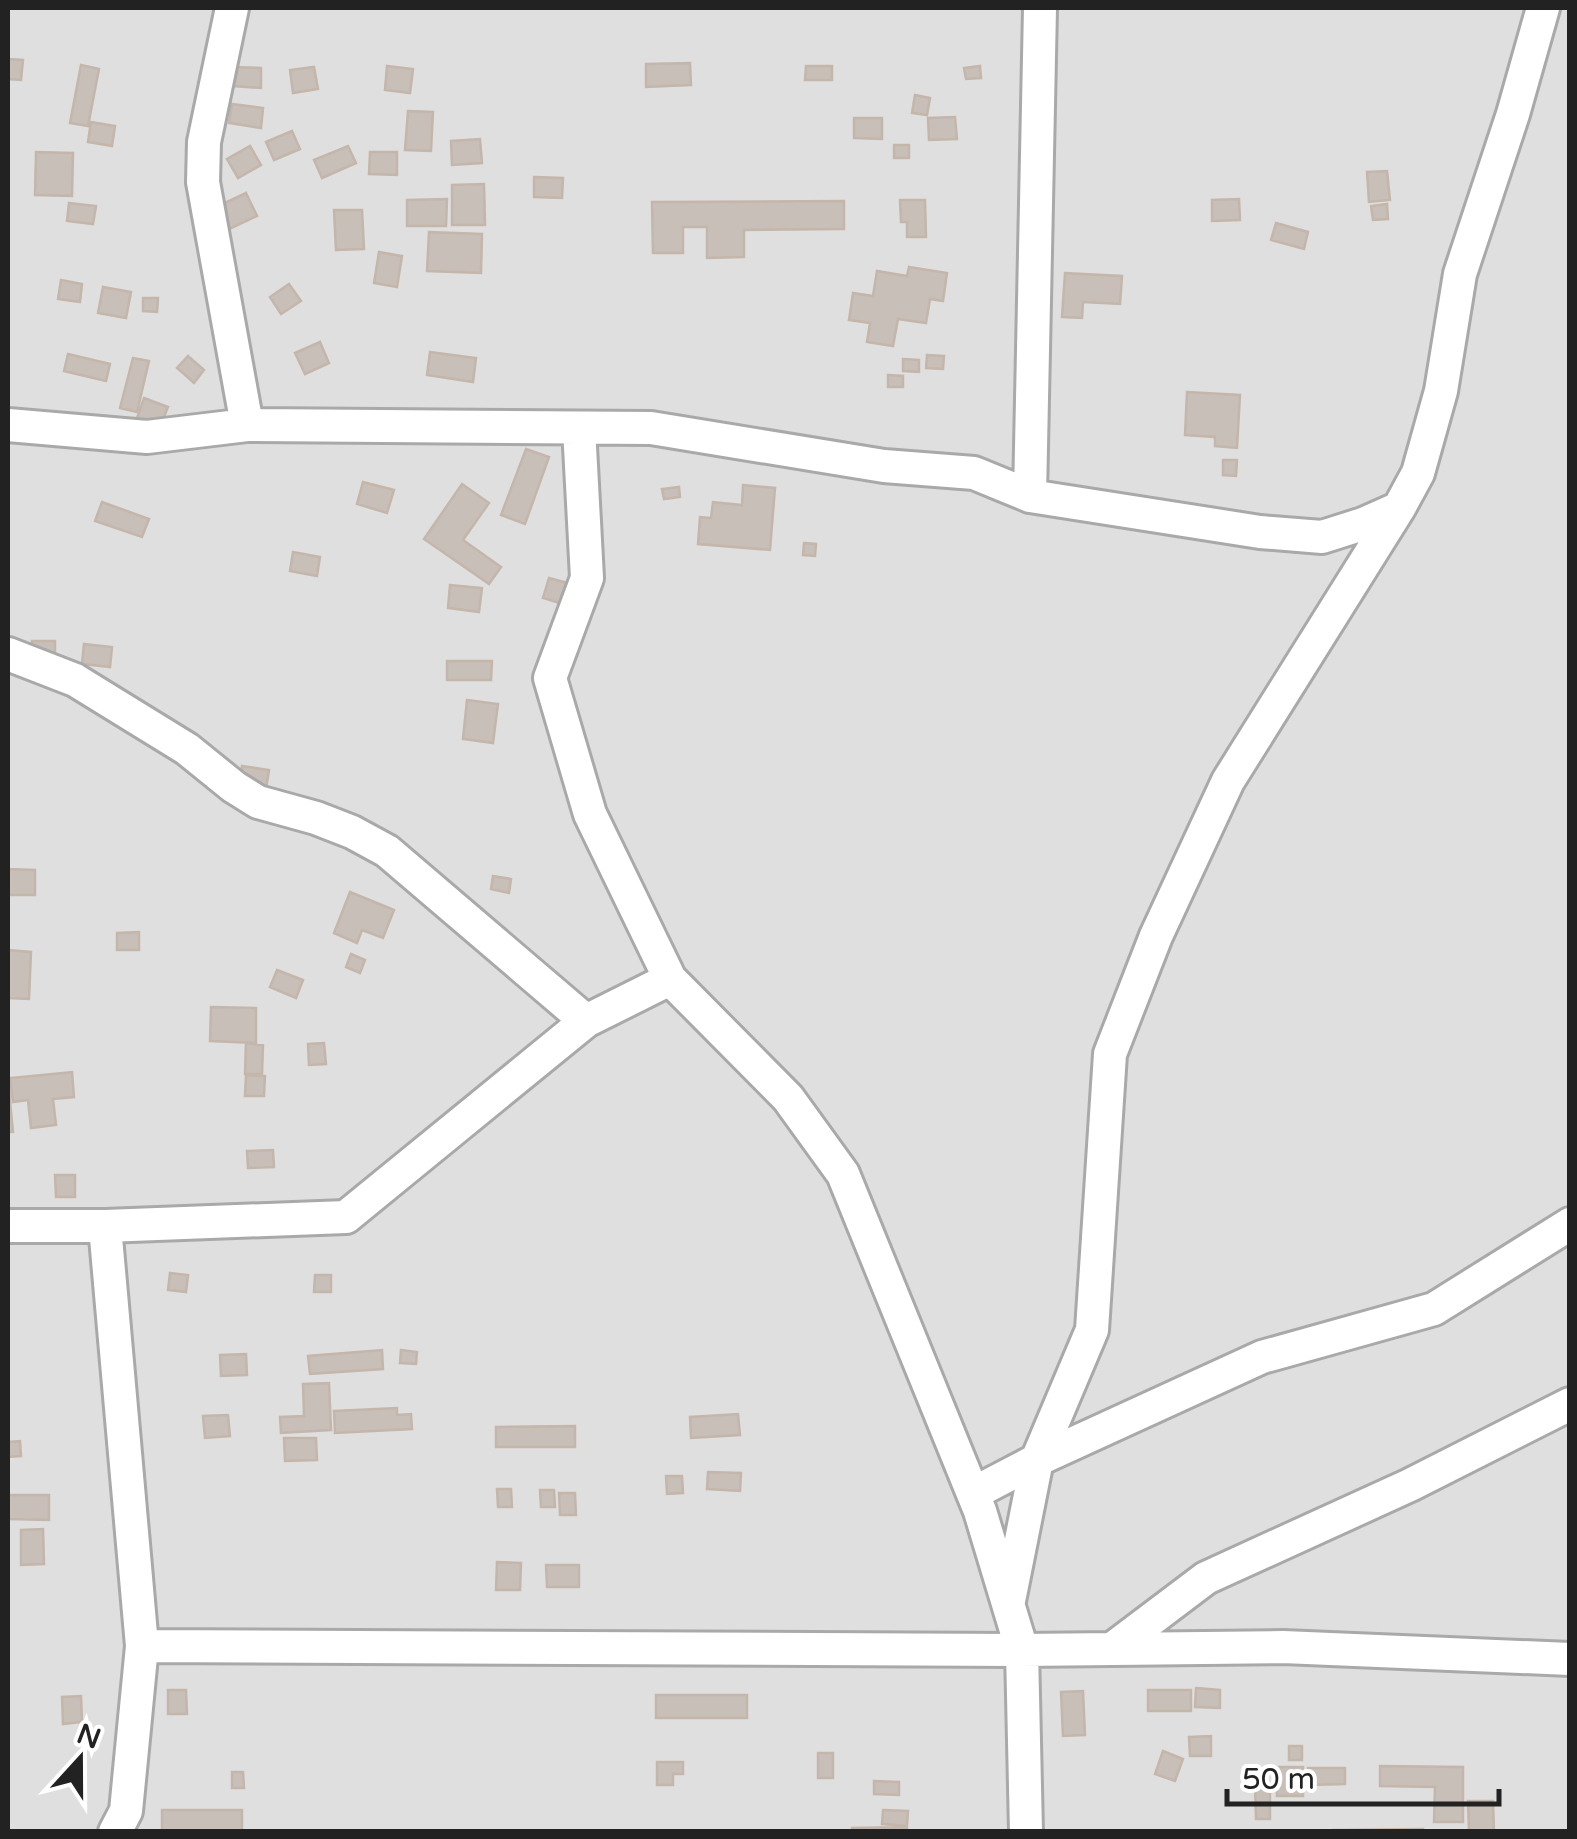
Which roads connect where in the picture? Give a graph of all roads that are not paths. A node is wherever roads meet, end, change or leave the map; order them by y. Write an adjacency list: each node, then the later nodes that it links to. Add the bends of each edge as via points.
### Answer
1 (232, 8): 5 (street, via 204,142 203,182)
2 (1040, 8): 7 (street)
3 (1543, 8): 8 (street, via 1460,274 1423,456)
4 (8, 425): 5 (street, via 147,436)
5 (248, 425): 6 (street)
6 (579, 428): 7 (street, via 651,428 884,466 974,473); 10 (street, via 587,578 550,678 590,814)
7 (1030, 496): 8 (street, via 1322,537)
8 (1399, 508): 16 (street, via 1228,781 1110,1054 1092,1330)
9 (8, 654): 11 (street, via 75,680 258,802 352,832 387,851)
10 (670, 979): 11 (street); 17 (street, via 788,1098 844,1174)
11 (586, 1022): 14 (street, via 346,1217)
12 (1570, 1224): 16 (street, via 1434,1309 1262,1357)
13 (8, 1226): 14 (street)
14 (105, 1226): 19 (street)
15 (1570, 1404): 20 (street, via 1206,1578)
16 (1037, 1460): 17 (street); 18 (street)
17 (974, 1493): 18 (street)
18 (1008, 1605): 21 (street)
19 (142, 1646): 21 (street); 23 (street, via 126,1810)
20 (1112, 1649): 21 (street); 22 (street, via 1282,1647)
21 (1022, 1650): 24 (street)
22 (1570, 1659)
23 (116, 1832)
24 (1026, 1832)

